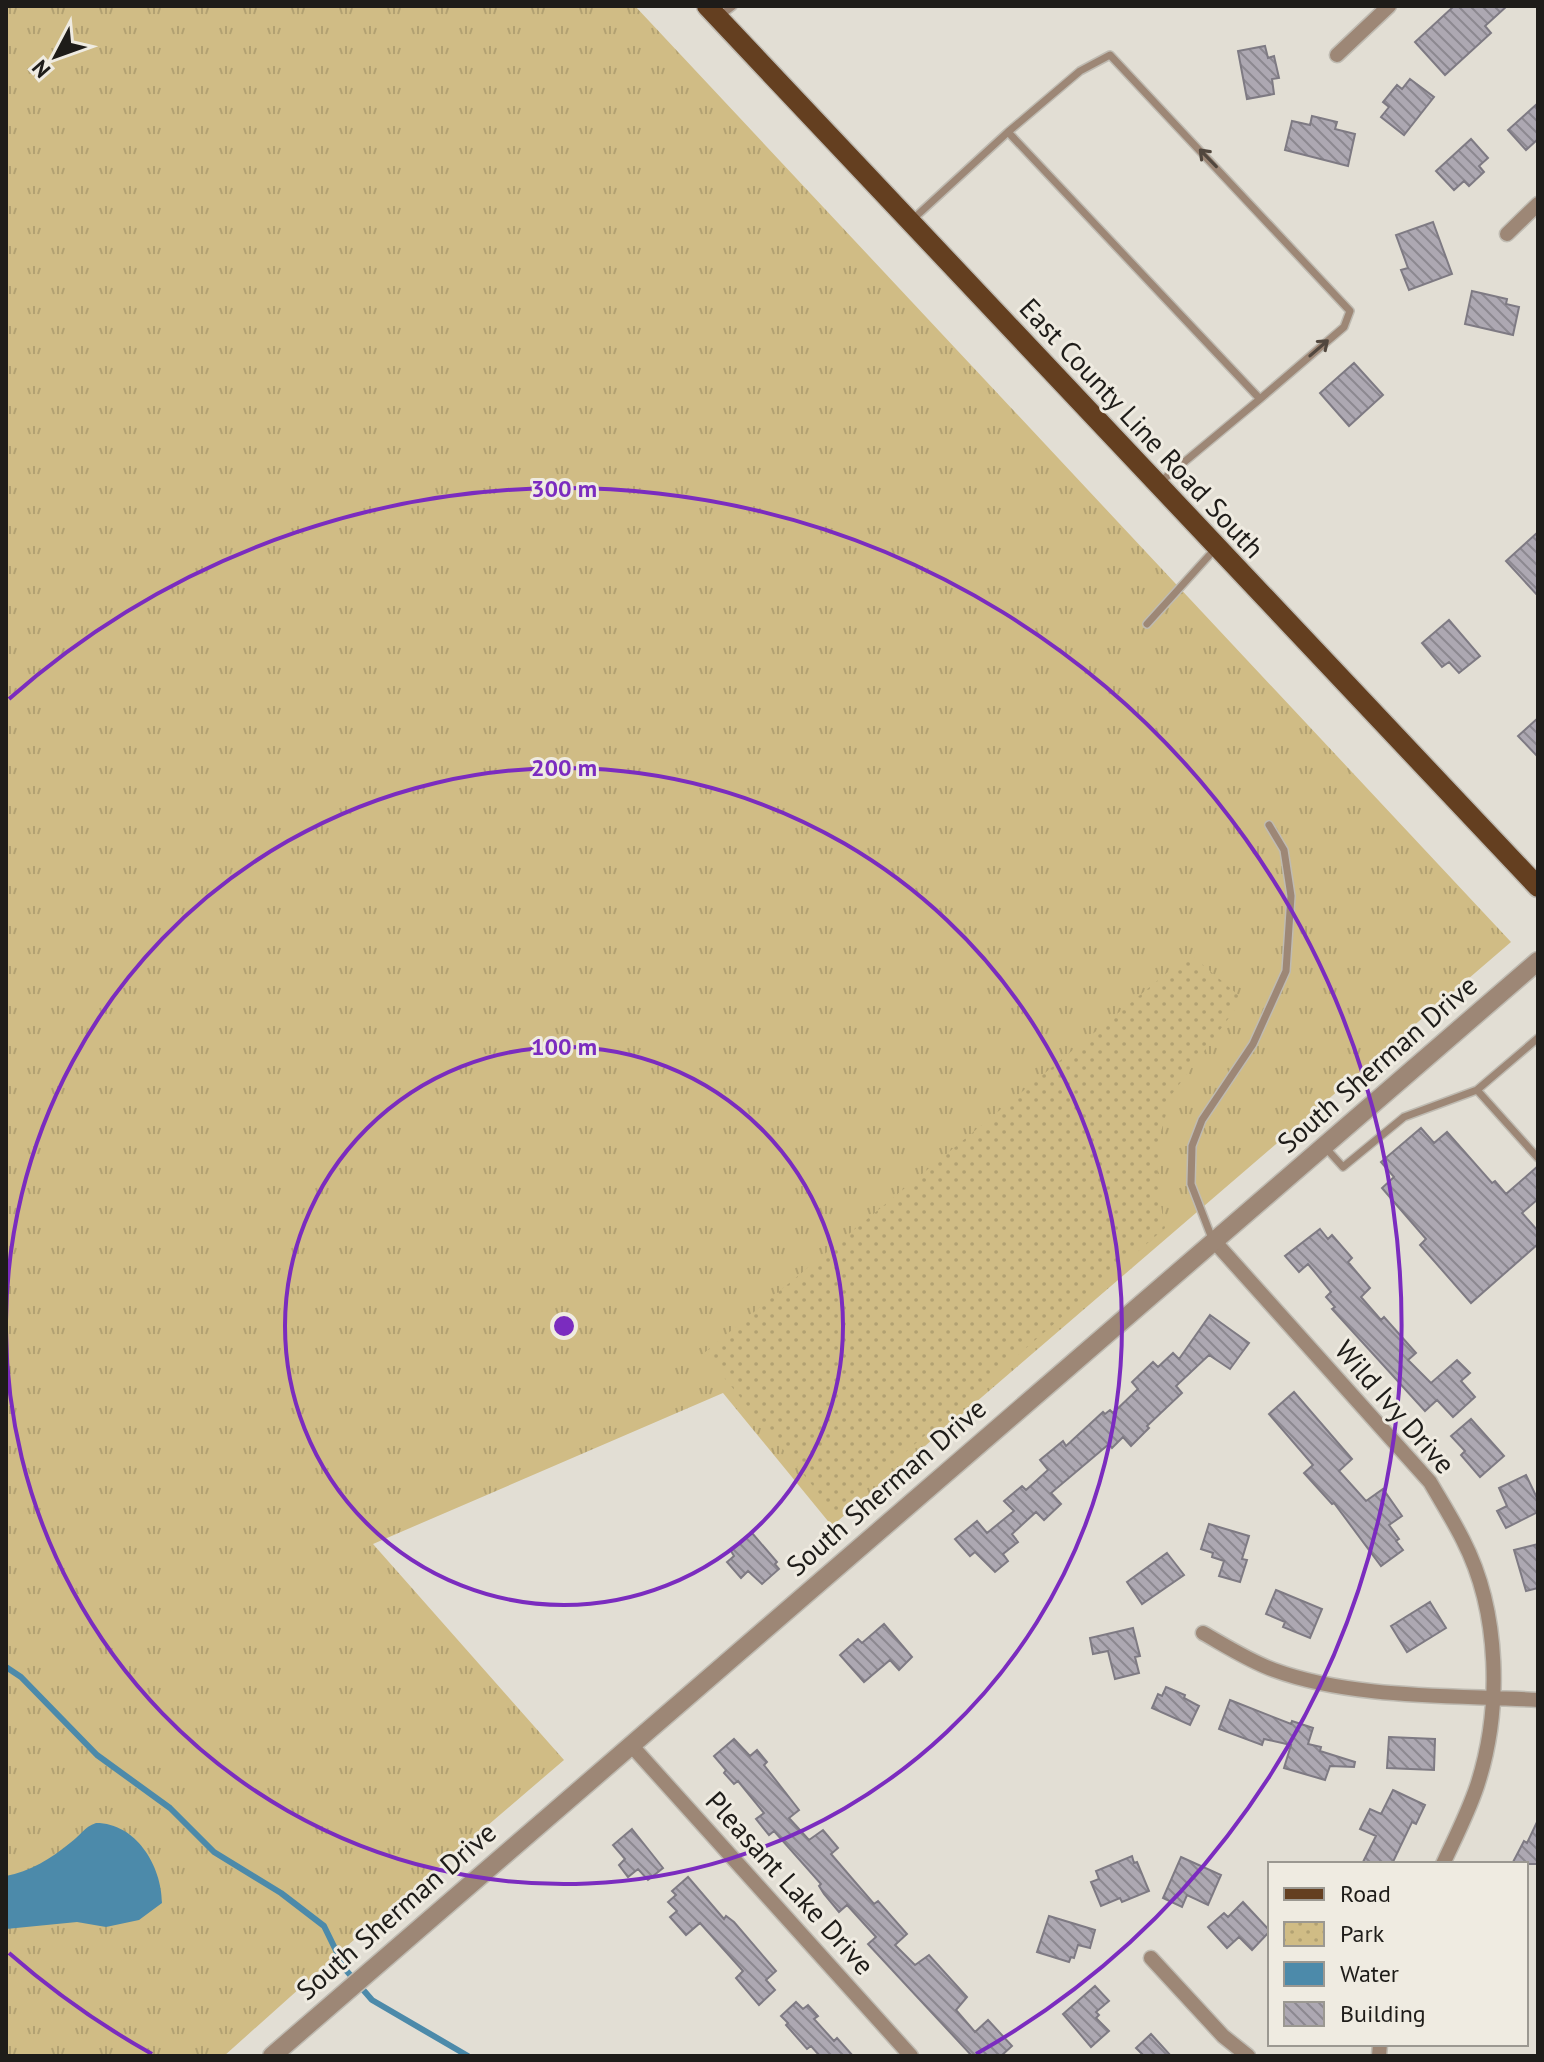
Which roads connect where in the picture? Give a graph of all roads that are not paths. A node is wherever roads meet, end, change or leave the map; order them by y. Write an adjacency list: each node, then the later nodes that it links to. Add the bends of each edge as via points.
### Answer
1 (1389, 6): 3 (street)
2 (719, 10): 6 (main road, East County Line Road South)
3 (1337, 55)
4 (1008, 132): 6 (lane); 8 (lane); 8 (lane, one-way to 4, via 1344,327 1350,311 1233,184 1110,55 1080,71)
5 (1538, 204): 7 (street)
6 (910, 222): 9 (main road, East County Line Road South)
7 (1507, 234)
8 (1260, 399): 9 (lane)
9 (1157, 484): 10 (main road, East County Line Road South)
10 (1217, 548): 11 (lane); 13 (main road, East County Line Road South)
11 (1147, 624)
12 (1269, 825): 19 (lane, via 1284,850 1291,896 1286,971 1253,1044 1202,1120 1192,1146 1191,1184)
13 (1538, 887)
14 (1538, 961): 17 (street, South Sherman Drive)
15 (1538, 1038): 16 (lane)
16 (1477, 1090): 17 (lane, via 1404,1117 1343,1167); 18 (lane)
17 (1324, 1146): 19 (street, South Sherman Drive)
18 (1538, 1158)
19 (1214, 1241): 21 (street, Wild Ivy Drive, via 1430,1482 1476,1573 1490,1632); 23 (street, South Sherman Drive)
20 (1203, 1633): 21 (street, via 1253,1662 1312,1682 1365,1691)
21 (1492, 1697): 22 (street); 24 (street, Wild Ivy Drive, via 1478,1784)
22 (1538, 1700)
23 (631, 1745): 26 (street, South Sherman Drive); 27 (street, Pleasant Lake Drive)
24 (1444, 1862)
25 (1151, 1958): 28 (street)
26 (272, 2056)
27 (911, 2056)
28 (1248, 2056)

